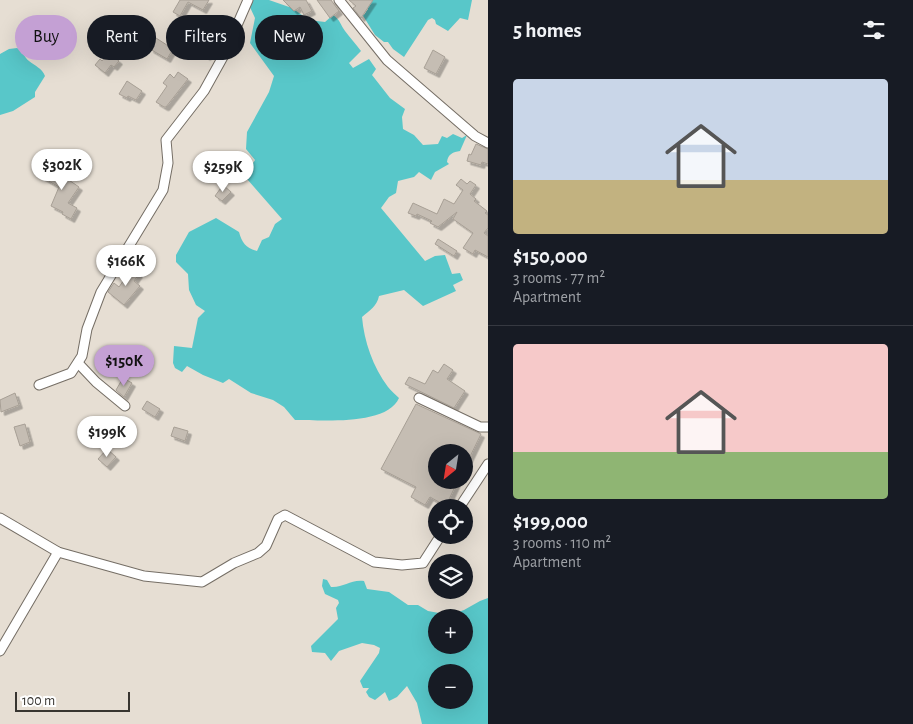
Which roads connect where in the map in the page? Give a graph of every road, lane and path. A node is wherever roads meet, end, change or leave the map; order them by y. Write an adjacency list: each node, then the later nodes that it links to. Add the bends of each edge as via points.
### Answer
1 (248, 0): 4 (street, via 208,84 166,140 168,163 163,190 101,292)
2 (340, 0): 3 (street, via 387,60 475,136)
3 (488, 143)
4 (78, 363): 5 (street, via 71,373); 7 (street)
5 (39, 385)
6 (419, 398): 8 (street, via 480,427)
7 (125, 406)
8 (488, 427)
9 (488, 464): 10 (street)
10 (465, 499)
11 (0, 518): 13 (street)
12 (435, 544): 13 (street, via 423,563 374,562 285,514 278,519 266,546 258,553 202,582 144,576)
13 (58, 552): 14 (street)
14 (0, 651)

